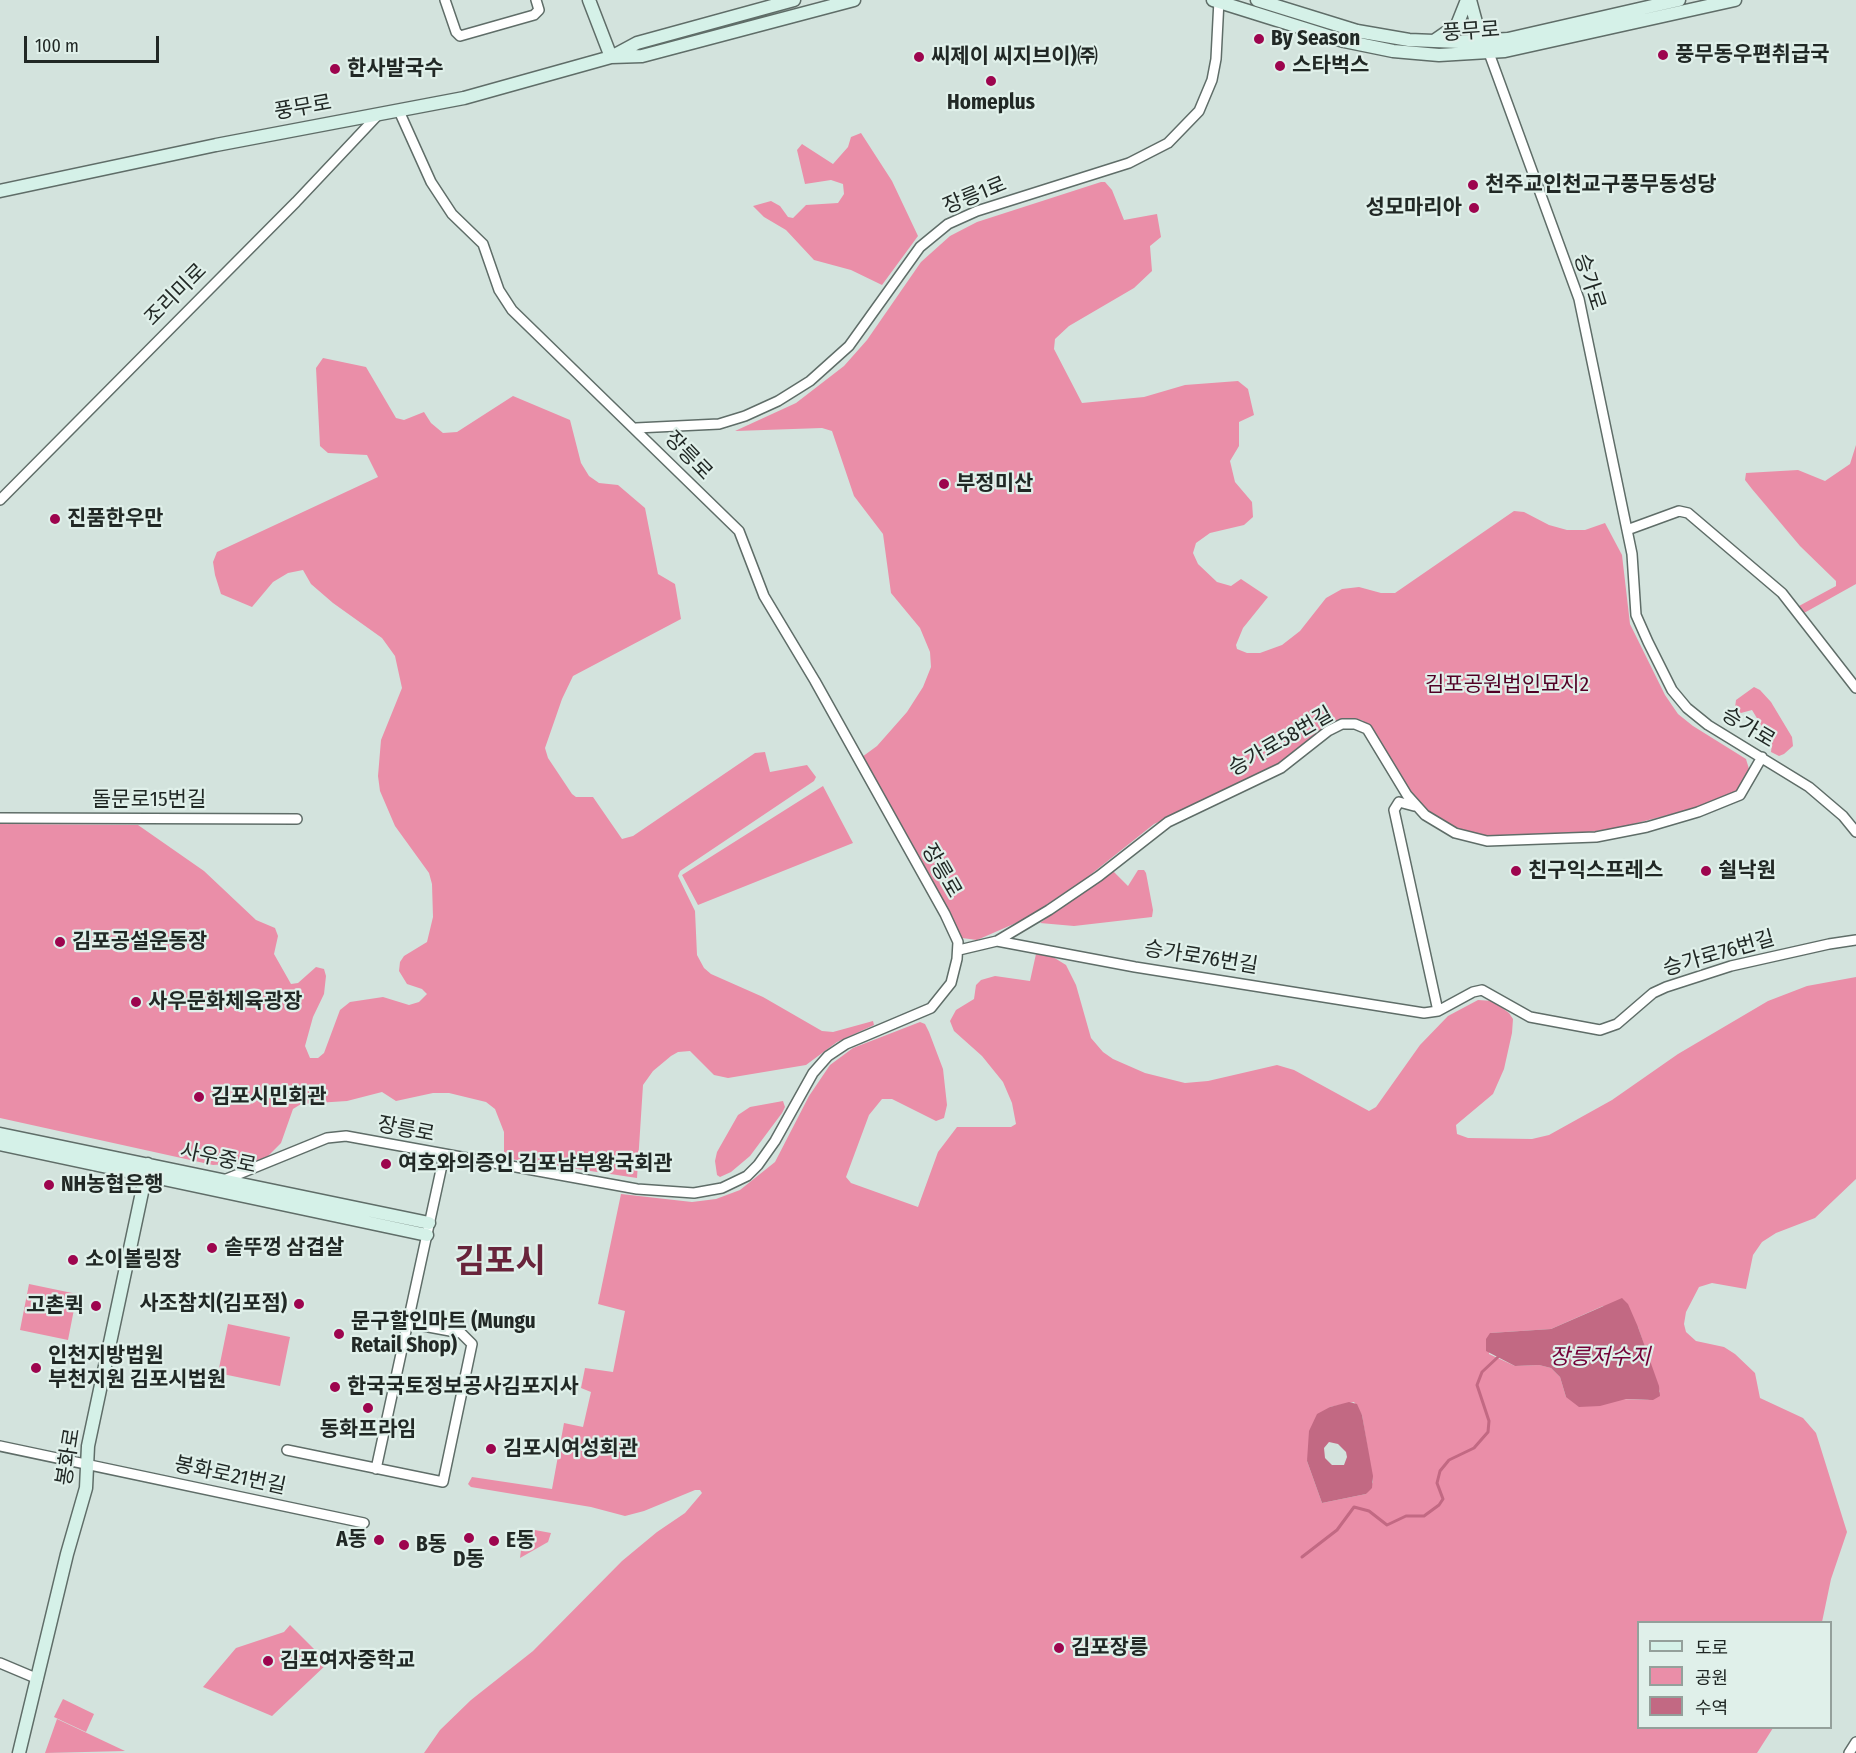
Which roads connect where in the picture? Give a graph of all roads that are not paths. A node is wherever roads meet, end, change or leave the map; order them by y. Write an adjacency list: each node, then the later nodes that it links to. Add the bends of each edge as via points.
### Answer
1 (445, 0): 2 (street, via 460,36 534,15 538,9)
2 (536, 0)
3 (589, 0): 15 (street)
4 (594, 0): 15 (street)
5 (794, 0): 15 (street, 풍무로, via 638,43)
6 (854, 0): 15 (street, 풍무로, via 642,56)
7 (1257, 0): 13 (street, 풍무로, via 1357,31)
8 (1469, 0): 13 (street, via 1457,26); 14 (street)
9 (1476, 0): 14 (street)
10 (1679, 0): 14 (street, 풍무로)
11 (1735, 0): 14 (street, 풍무로)
12 (1217, 1): 14 (street, 풍무로, via 1374,48 1439,55); 21 (street, 장릉1로, via 1212,80 1198,111 1168,143 1130,163 977,211 948,225 920,247 843,352 810,381 778,401 719,424)
13 (1432, 41): 14 (street, 풍무로)
14 (1486, 45): 23 (street, 승가로, via 1579,299)
15 (610, 57): 16 (street, 풍무로, via 490,92)
16 (399, 111): 17 (street, 풍무로); 21 (street, 장릉로, via 443,202 483,244 506,301 558,357)
17 (378, 115): 19 (street, 풍무로); 22 (street, 조리미로)
18 (0, 181): 19 (street)
19 (18, 187): 20 (street, 풍무로)
20 (0, 191)
21 (636, 428): 32 (street, 장릉로, via 739,531 764,596 945,914)
22 (0, 501)
23 (1627, 530): 24 (street, via 1679,512 1688,513 1782,593); 25 (street, 승가로, via 1636,615 1672,690 1698,718)
24 (1856, 688)
25 (1762, 757): 26 (street, 승가로58번길, via 1745,788 1734,799 1659,824 1596,837 1474,839 1445,828); 29 (street, 승가로, via 1809,787)
26 (1414, 806): 31 (street, 승가로58번길, via 1367,729 1342,724 1281,768 1168,822 1074,893); 33 (street, via 1399,802 1394,810)
27 (0, 818): 28 (street, 돌문로15번길)
28 (297, 819)
29 (1856, 831)
30 (1856, 940): 33 (street, 승가로76번길, via 1731,966 1666,987 1606,1029 1530,1017 1482,990)
31 (997, 941): 32 (street, 승가로76번길); 33 (street, 승가로76번길, via 1404,1010)
32 (958, 950): 36 (street, 장릉로, via 951,983 938,1002 828,1056 813,1073 758,1165 747,1176 722,1188 694,1193 658,1192)
33 (1438, 1011)
34 (0, 1134): 37 (street, 사우중로)
35 (0, 1144): 37 (street, 사우중로)
36 (444, 1156): 38 (street, 장릉로, via 333,1136); 39 (street)
37 (147, 1170): 38 (street, 사우중로); 39 (street, 사우중로); 43 (street, 봉화로, via 88,1446)
38 (223, 1180): 39 (street, 사우중로)
39 (428, 1229): 40 (street)
40 (407, 1323): 44 (street); 44 (street, via 461,1333 469,1338 472,1353 443,1482)
41 (0, 1446): 43 (street, 봉화로21번길)
42 (287, 1450): 44 (street)
43 (88, 1466): 45 (street, 봉화로21번길); 47 (street, 봉화로, via 86,1488)
44 (376, 1469)
45 (364, 1523)
46 (0, 1663): 47 (street)
47 (38, 1679): 49 (street, 봉화로)
48 (1856, 1742): 50 (street)
49 (19, 1753)
50 (1849, 1753)

